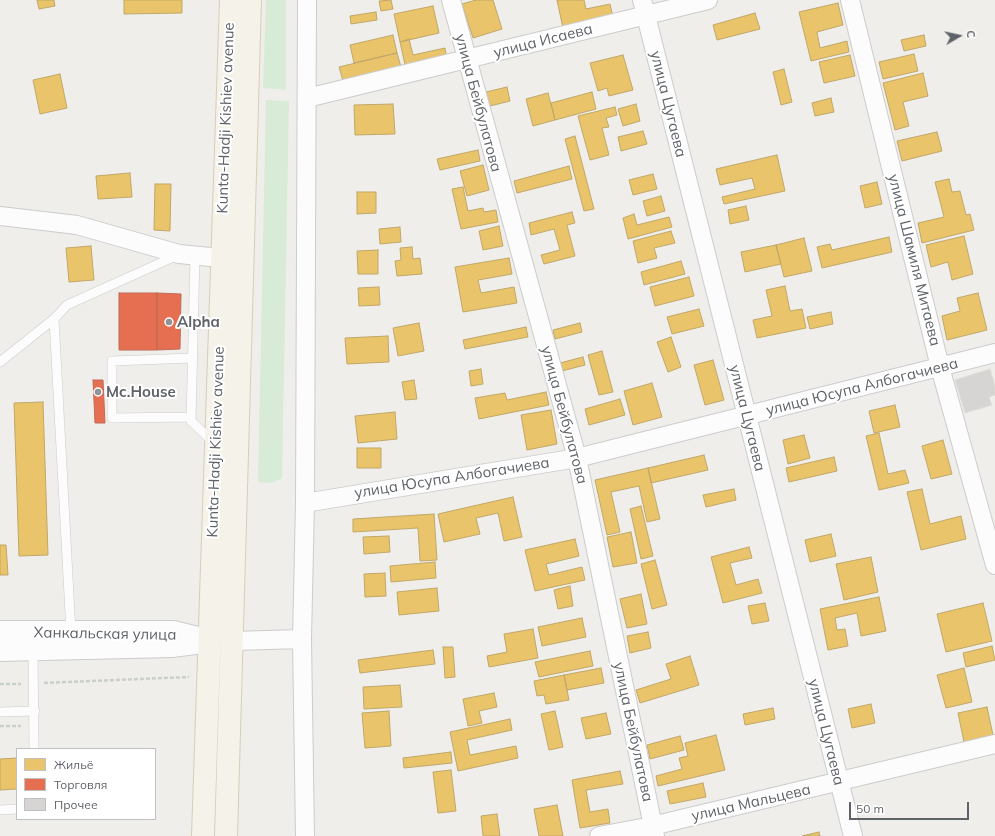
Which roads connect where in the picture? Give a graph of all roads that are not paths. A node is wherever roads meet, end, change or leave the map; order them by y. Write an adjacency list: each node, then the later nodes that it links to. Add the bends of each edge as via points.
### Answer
1 (231, 0): 12 (main road, Kunta-Hadji Kishiev avenue)
2 (250, 0): 14 (main road, Kunta-Hadji Kishiev avenue)
3 (307, 0): 9 (street)
4 (450, 0): 8 (street, улица Бейбулатова)
5 (708, 0): 7 (street, улица Исаева)
6 (850, 0): 18 (street, улица Шамиля Митаева)
7 (644, 8): 8 (street, улица Исаева); 20 (street, улица Цугаева)
8 (466, 60): 9 (street, улица Исаева); 22 (street, улица Бейбулатова)
9 (307, 98): 23 (street)
10 (0, 216): 11 (street, via 77,225)
11 (187, 255): 12 (street); 13 (lane, via 68,305); 16 (lane)
12 (221, 258): 14 (street); 21 (main road, Kunta-Hadji Kishiev avenue)
13 (54, 320): 17 (lane); 27 (lane)
14 (241, 341): 30 (main road, Kunta-Hadji Kishiev avenue)
15 (995, 353): 18 (street, улица Юсупа Албогачиева)
16 (192, 358): 19 (lane); 19 (lane, via 112,361 112,418)
17 (0, 362)
18 (940, 367): 20 (street, улица Юсупа Албогачиева); 24 (street, улица Шамиля Митаева)
19 (191, 417): 21 (lane, via 191,421)
20 (746, 417): 22 (street, улица Юсупа Албогачиева); 36 (street, улица Цугаева)
21 (216, 445): 29 (main road, Kunta-Hadji Kishiev avenue)
22 (577, 458): 23 (street, улица Юсупа Албогачиева); 39 (street, улица Бейбулатова)
23 (305, 503): 26 (street)
24 (995, 565)
25 (0, 632): 28 (street, Ханкальская улица)
26 (302, 639): 30 (street); 42 (street)
27 (71, 640): 28 (street, Ханкальская улица); 29 (street, Ханкальская улица, via 172,646)
28 (33, 641): 31 (street, Ханкальская улица); 32 (lane)
29 (210, 641): 30 (street, Ханкальская улица); 40 (main road, Kunta-Hadji Kishiev avenue)
30 (232, 641): 41 (main road, Kunta-Hadji Kishiev avenue)
31 (0, 650)
32 (34, 711): 33 (lane); 35 (lane)
33 (0, 712)
34 (995, 744): 36 (street, улица Мальцева)
35 (34, 748)
36 (838, 782): 39 (street, улица Мальцева); 44 (street, улица Цугаева)
37 (16, 809): 38 (lane)
38 (0, 810)
39 (654, 831): 43 (street, улица Мальцева)
40 (203, 836)
41 (226, 836)
42 (305, 836)
43 (600, 836)
44 (853, 836)

